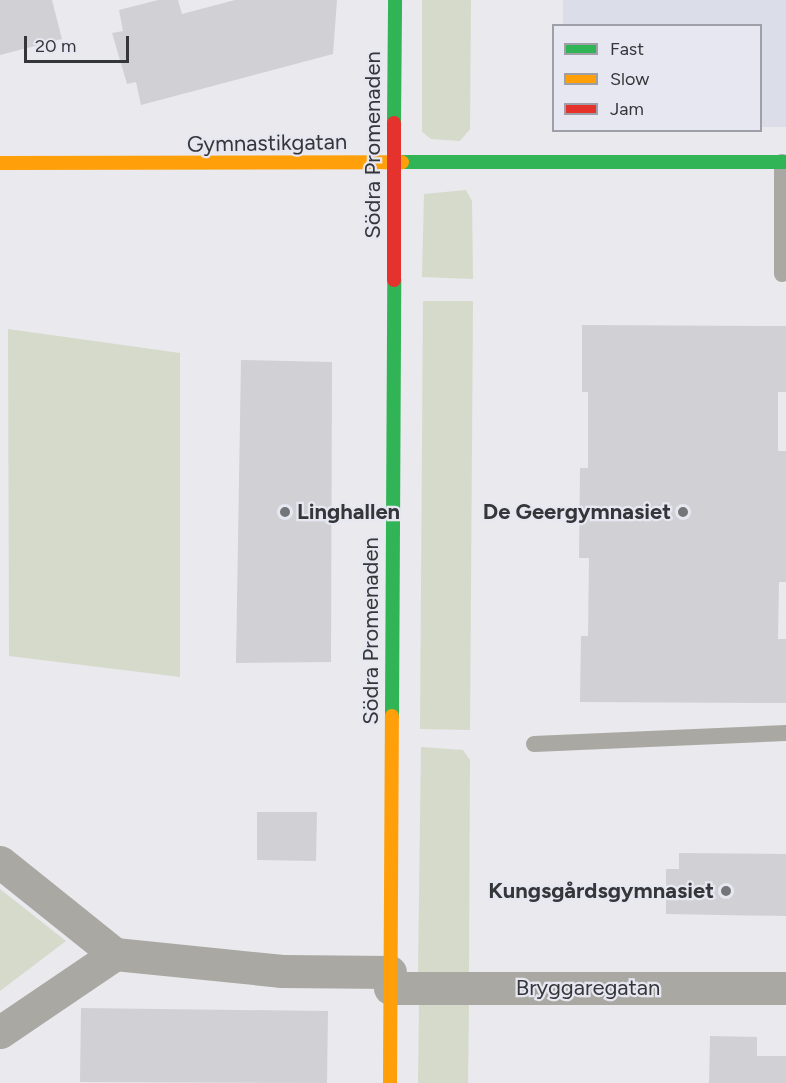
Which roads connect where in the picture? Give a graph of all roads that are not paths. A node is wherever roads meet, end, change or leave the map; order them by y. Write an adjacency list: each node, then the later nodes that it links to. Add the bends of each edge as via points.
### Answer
1 (395, 0): 2 (main road, Södra Promenaden)
2 (394, 161): 3 (main road, Gymnastikgatan); 4 (main road, Gymnastikgatan); 10 (main road, Södra Promenaden)
3 (784, 162): 5 (lane)
4 (0, 163)
5 (782, 274)
6 (786, 733): 7 (lane)
7 (534, 744)
8 (0, 862): 9 (street)
9 (115, 954): 10 (street, Bryggaregatan); 12 (street)
10 (390, 980): 11 (street, Bryggaregatan); 13 (main road, Södra Promenaden)
11 (786, 988)
12 (0, 1032)
13 (390, 1083)

